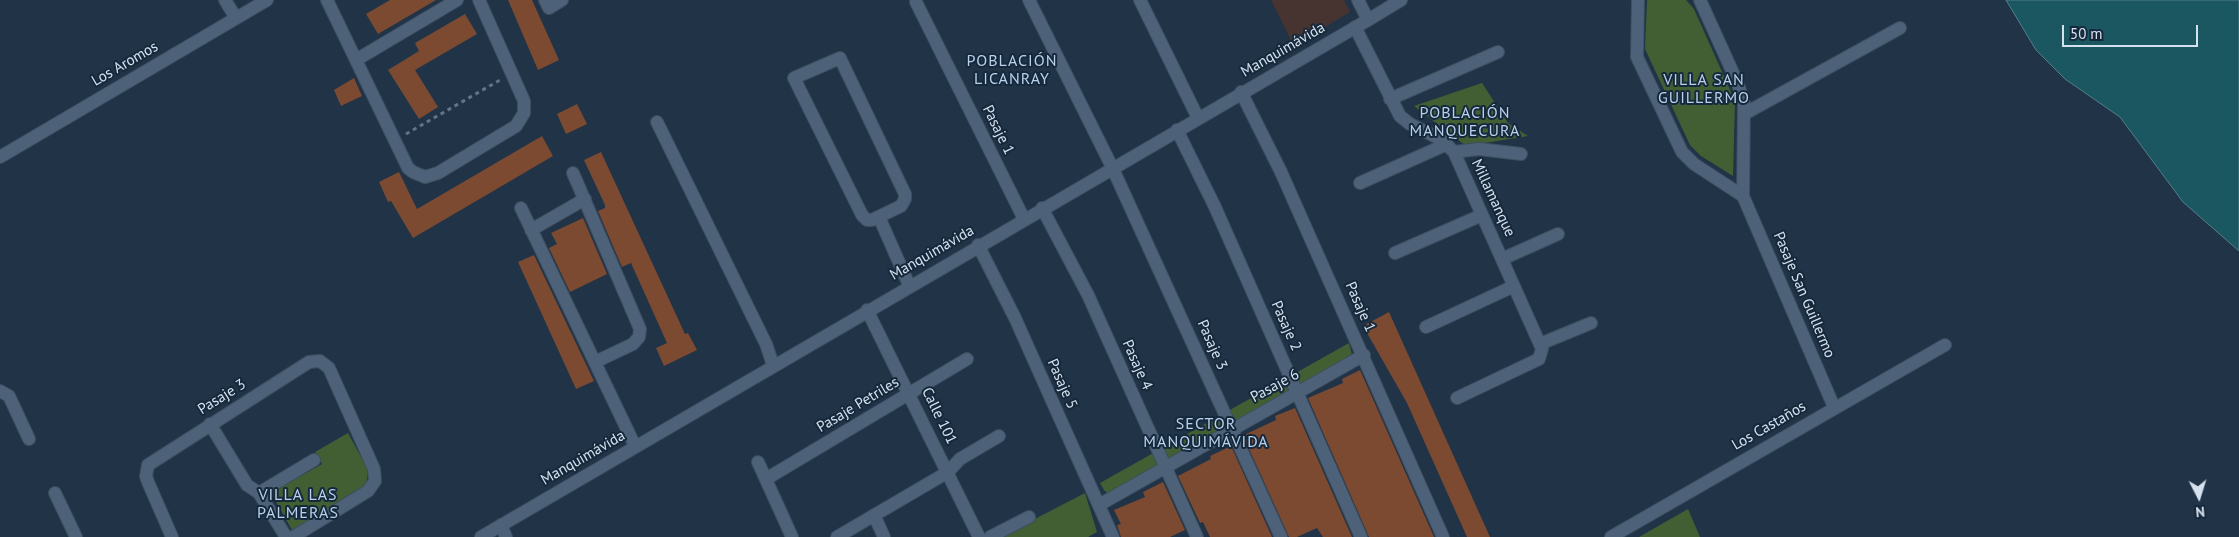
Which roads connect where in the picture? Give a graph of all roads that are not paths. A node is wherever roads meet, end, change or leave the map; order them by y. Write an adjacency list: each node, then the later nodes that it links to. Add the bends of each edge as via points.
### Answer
1 (225, 0): 15 (street)
2 (267, 0): 15 (street, Los Aromos)
3 (327, 0): 20 (street)
4 (457, 0): 20 (street)
5 (480, 0): 20 (street, via 524,101 524,113 520,123 438,173 425,177 408,168)
6 (562, 0): 14 (street)
7 (1029, 0): 30 (street)
8 (1140, 0): 24 (street)
9 (1358, 0): 16 (street)
10 (1401, 0): 16 (street, Manquimávida)
11 (1638, 0): 33 (street, via 1637,57 1682,152 1694,164)
12 (1700, 0): 23 (street, Pasaje San Guillermo, via 1738,84)
13 (916, 2): 39 (street, Pasaje 1)
14 (547, 4)
15 (236, 18): 29 (street, Los Aromos)
16 (1368, 20): 17 (street, Manquimávida)
17 (1355, 27): 21 (street, Manquimávida); 22 (street)
18 (1900, 28): 23 (street)
19 (1498, 52): 22 (street)
20 (356, 60)
21 (1241, 92): 24 (street, Manquimávida); 52 (street, Pasaje 1, via 1270,147)
22 (1390, 99): 27 (street, via 1405,121)
23 (1744, 114): 33 (street, Pasaje San Guillermo)
24 (1198, 118): 26 (street, Manquimávida)
25 (657, 122): 55 (street, via 766,344)
26 (1177, 130): 30 (street, Manquimávida); 57 (street, Pasaje 2)
27 (1450, 148): 28 (street); 32 (street); 37 (street, Millamanque)
28 (1521, 154)
29 (0, 157)
30 (1112, 168): 36 (street, Manquimávida); 62 (street, Pasaje 3)
31 (573, 173): 34 (street)
32 (1360, 183)
33 (1743, 196): 60 (street, Pasaje San Guillermo)
34 (585, 199): 40 (street); 54 (street, via 640,333 633,344)
35 (521, 208): 40 (street)
36 (1042, 208): 39 (street, Manquimávida); 68 (street, Pasaje 4, via 1088,296)
37 (1482, 215): 43 (street); 44 (street, Millamanque)
38 (879, 217): 38 (street, via 901,206 905,194 840,58 794,78 862,214 868,220); 45 (street)
39 (1024, 219): 42 (street, Manquimávida)
40 (532, 230): 54 (street)
41 (1558, 234): 44 (street)
42 (978, 245): 45 (street, Manquimávida); 73 (street, Pasaje 5, via 1015,318)
43 (1394, 253)
44 (1502, 259): 46 (street, Millamanque)
45 (909, 285): 47 (street, Manquimávida)
46 (1514, 286): 49 (street); 51 (street, Millamanque)
47 (867, 310): 55 (street, Manquimávida); 58 (street, Calle 101)
48 (1590, 323): 51 (street)
49 (1426, 327)
50 (1945, 345): 60 (street, Los Castaños)
51 (1541, 350): 59 (street, via 1539,359)
52 (1364, 355): 57 (street, Pasaje 6); 92 (street, Pasaje 1)
53 (967, 359): 58 (street, Pasaje Petriles)
54 (595, 362): 65 (street)
55 (773, 365): 65 (street, Manquimávida)
56 (0, 391): 64 (street, via 9,396)
57 (1298, 392): 62 (street, Pasaje 6); 91 (street, Pasaje 2)
58 (910, 394): 69 (street, Calle 101); 70 (street, Pasaje Petriles)
59 (1457, 398)
60 (1834, 407): 93 (street, Los Castaños)
61 (210, 424): 72 (street, via 247,485); 78 (street, Pasaje 3, via 152,460 146,470); 80 (street, Pasaje 3, via 309,362 320,361 329,368 374,469 374,481 368,491)
62 (1232, 429): 68 (street, Pasaje 6); 90 (street, Pasaje 3)
63 (999, 436): 69 (street, via 960,459)
64 (29, 439)
65 (635, 446): 76 (street, Manquimávida)
66 (314, 460): 72 (street)
67 (758, 462): 70 (street)
68 (1165, 466): 73 (street, Pasaje 6); 89 (street, Pasaje 4)
69 (948, 472): 74 (street); 86 (street, Calle 101)
70 (766, 479): 83 (street)
71 (55, 493): 77 (street)
72 (259, 493): 79 (street)
73 (1099, 505): 88 (street, Pasaje 5)
74 (874, 515): 84 (street); 85 (street)
75 (1029, 518): 87 (street)
76 (501, 525): 81 (street, Manquimávida); 82 (street)
77 (76, 537)
78 (172, 537)
79 (286, 537)
80 (293, 537)
81 (481, 537)
82 (506, 537)
83 (792, 537)
84 (837, 537)
85 (884, 537)
86 (980, 537)
87 (990, 537)
88 (1113, 537)
89 (1197, 537)
90 (1281, 537)
91 (1361, 537)
92 (1443, 537)
93 (1611, 537)

